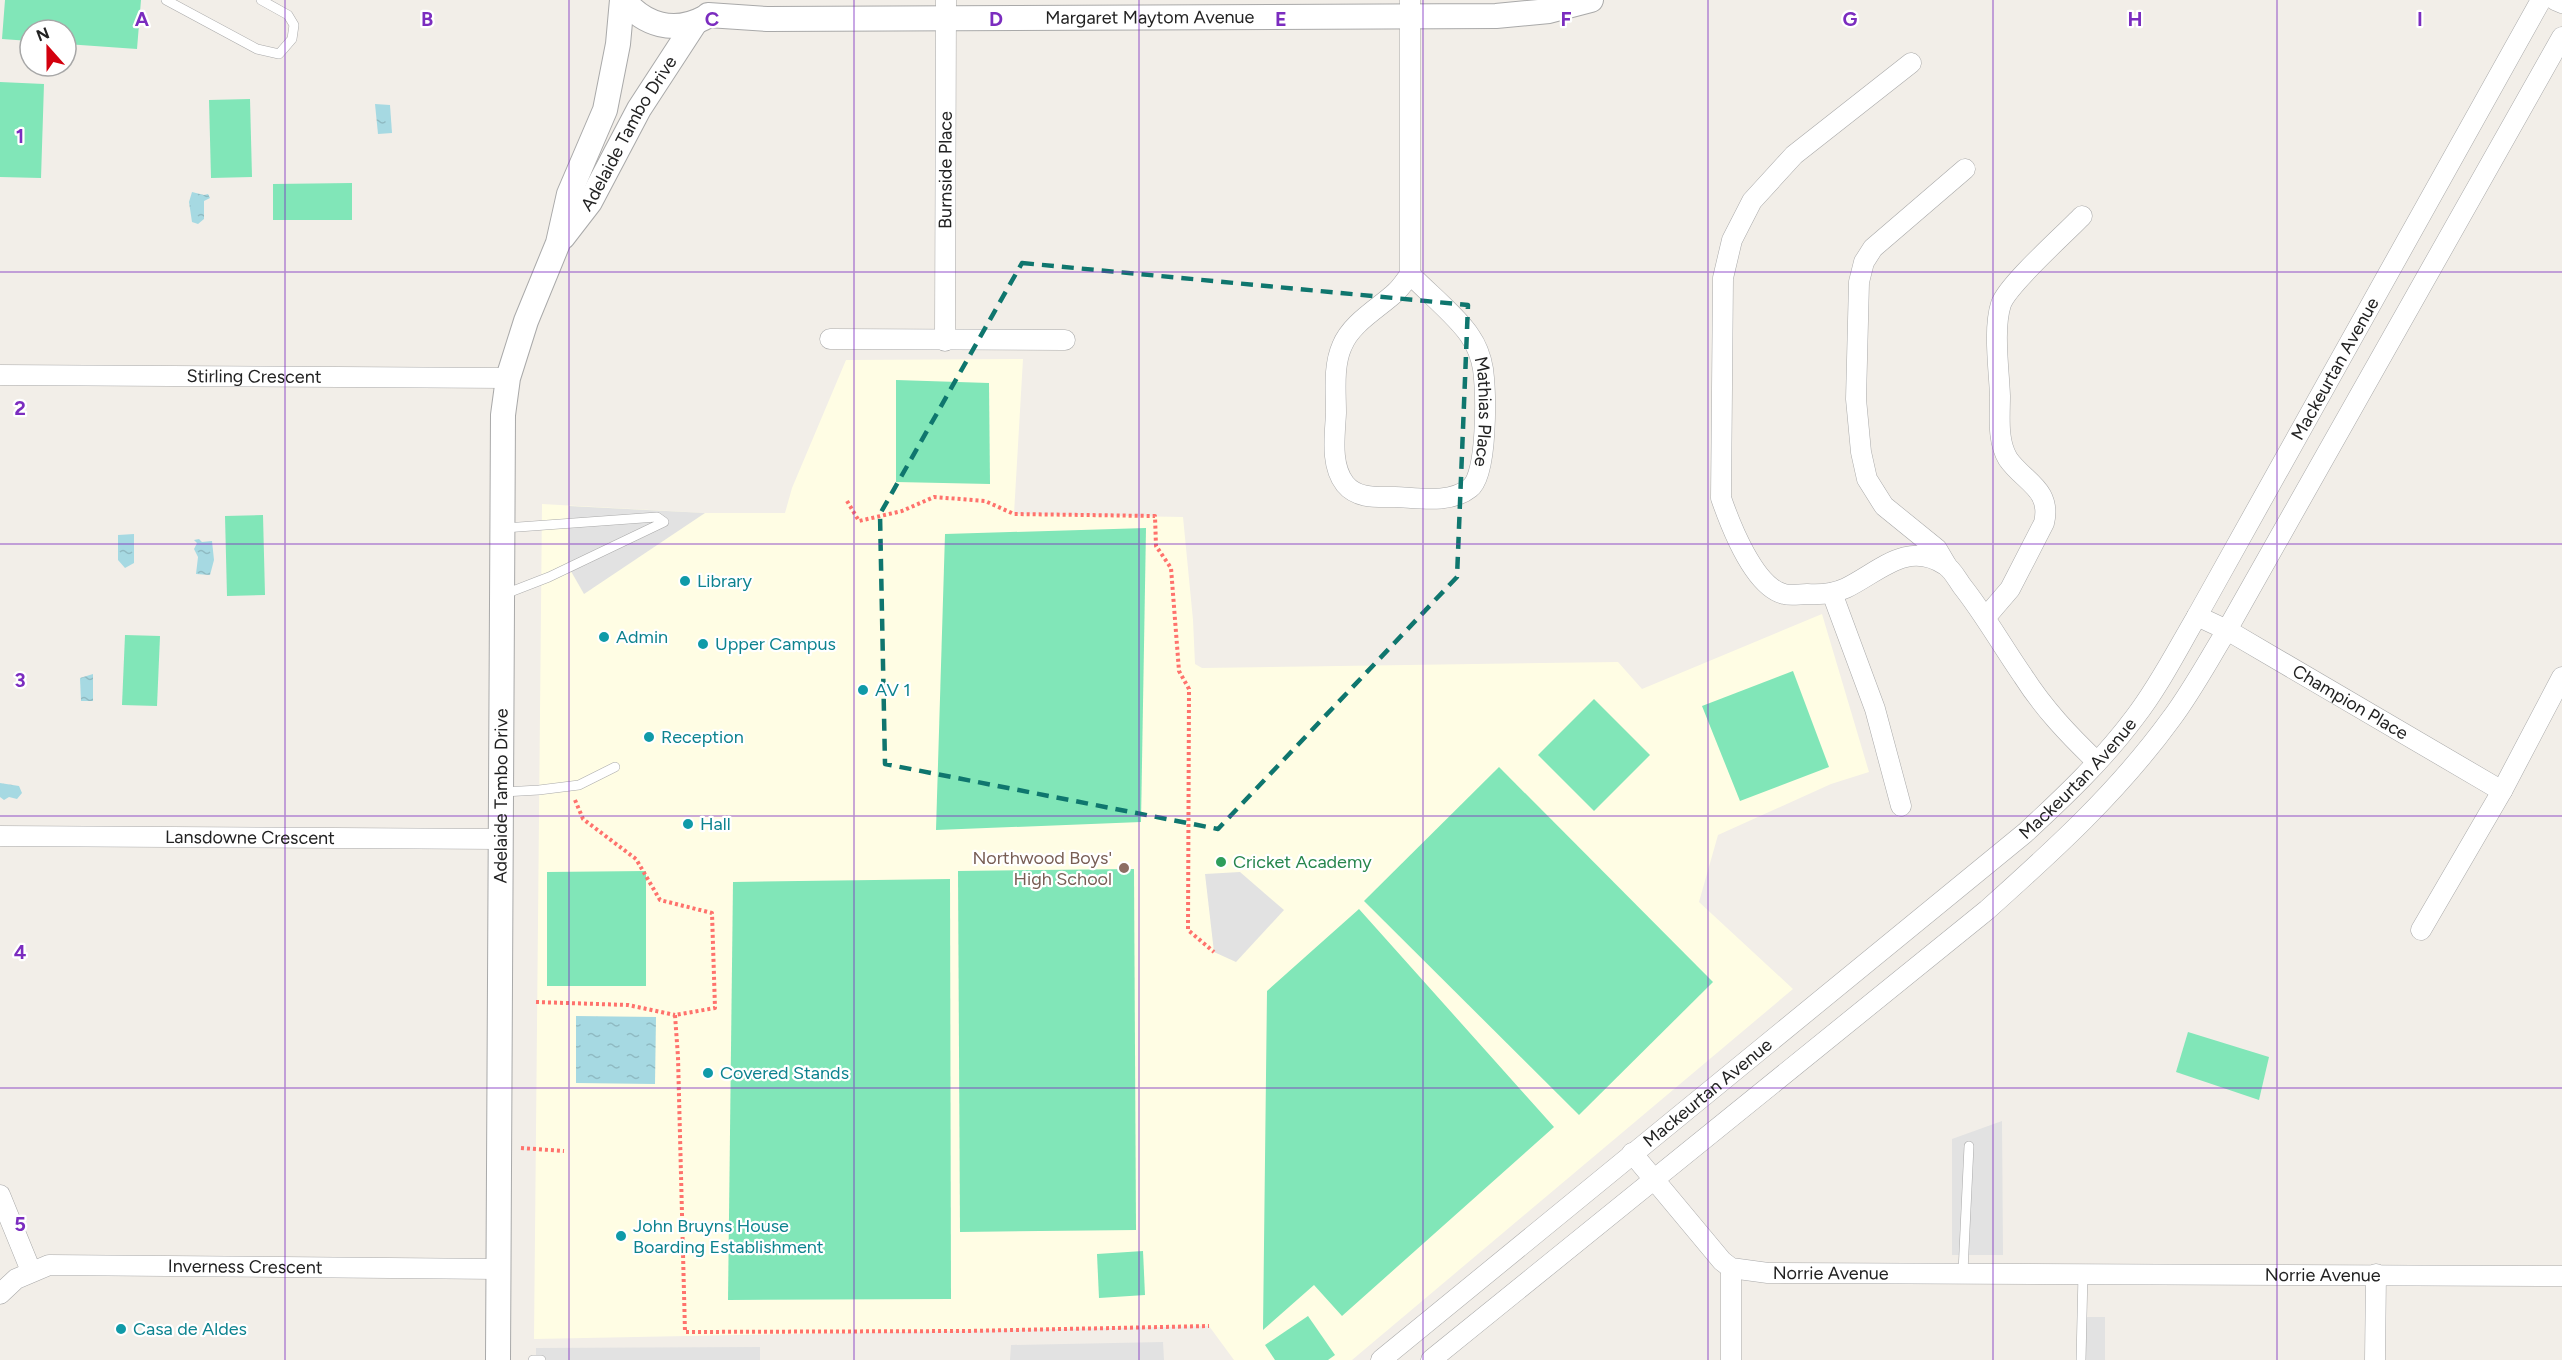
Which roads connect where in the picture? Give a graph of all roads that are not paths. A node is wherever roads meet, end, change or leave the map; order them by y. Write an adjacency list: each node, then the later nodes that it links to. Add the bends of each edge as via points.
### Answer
1 (166, 0): 2 (lane, via 257,48 279,54 292,39 294,25 288,15)
2 (261, 0)
3 (623, 0): 10 (street, Margaret Maytom Avenue, via 646,21 662,26 679,27); 15 (street, Adelaide Tambo Drive, via 605,110 568,195)
4 (1591, 0): 9 (street, Margaret Maytom Avenue, via 1550,11 1507,15)
5 (2541, 0): 26 (street, Mackeurtan Avenue)
6 (2555, 0): 7 (street)
7 (2562, 3)
8 (946, 9): 9 (street, Margaret Maytom Avenue); 10 (street, Margaret Maytom Avenue, via 766,19); 19 (street, Burnside Place)
9 (1410, 9): 16 (street)
10 (708, 13): 15 (street, Adelaide Tambo Drive, via 639,109 590,202)
11 (2562, 37): 28 (street, Mackeurtan Avenue)
12 (1911, 63): 24 (street, via 1794,155 1770,179 1752,201 1732,240 1723,278 1721,498 1754,569 1770,587 1784,594)
13 (1965, 169): 23 (street, via 1873,248 1859,282 1856,399 1867,479 1884,506 1937,549)
14 (2082, 216): 27 (street, via 2002,302 1998,338 2001,441 2008,459 2042,495 2047,514 2010,589)
15 (558, 243): 21 (street, Adelaide Tambo Drive)
16 (1410, 274): 16 (street, Mathias Place, via 1470,334 1479,352 1483,371 1483,457 1473,487 1461,495 1444,498 1356,494 1344,483 1336,466 1337,365 1342,345)
17 (830, 339): 19 (street)
18 (1065, 340): 19 (street)
19 (945, 341)
20 (0, 375): 21 (street, Stirling Crescent)
21 (508, 378): 22 (street, Adelaide Tambo Drive, via 503,415)
22 (502, 528): 25 (street, Adelaide Tambo Drive); 25 (lane, via 657,517 664,522)
23 (1947, 566): 24 (street, via 1928,557 1906,556); 27 (street)
24 (1832, 593): 34 (street, via 1875,709)
25 (502, 595): 33 (street, Adelaide Tambo Drive)
26 (2197, 616): 28 (street, Champion Place); 30 (street, Mackeurtan Avenue, via 2135,717)
27 (1986, 617): 30 (street, via 2056,722)
28 (2227, 630): 32 (street, Champion Place); 40 (street, Mackeurtan Avenue, via 2172,718 2075,831 1987,910)
29 (2562, 676): 32 (street)
30 (2097, 762): 39 (street, Mackeurtan Avenue, via 2025,833)
31 (615, 767): 33 (lane, via 587,783 570,787)
32 (2502, 791): 37 (street)
33 (500, 792): 36 (street, Adelaide Tambo Drive)
34 (1901, 806)
35 (0, 836): 36 (street, Lansdowne Crescent)
36 (500, 839): 43 (street, Adelaide Tambo Drive)
37 (2421, 930)
38 (1969, 1146): 45 (lane)
39 (1632, 1153): 40 (street); 53 (street, Mackeurtan Avenue)
40 (1654, 1181): 42 (street); 54 (street, Mackeurtan Avenue)
41 (0, 1195): 44 (street)
42 (1731, 1268): 45 (street, Norrie Avenue, via 1768,1273); 55 (street)
43 (498, 1269): 44 (street, Inverness Crescent, via 68,1264); 50 (street, Adelaide Tambo Drive)
44 (31, 1271): 49 (street, Inverness Crescent)
45 (1963, 1272): 46 (street, Norrie Avenue)
46 (2083, 1273): 47 (street, Norrie Avenue); 56 (lane)
47 (2376, 1274): 48 (street, Norrie Avenue); 57 (street)
48 (2562, 1276)
49 (0, 1294)
50 (498, 1360)
51 (533, 1360): 52 (lane)
52 (541, 1360)
53 (1381, 1360)
54 (1431, 1360)
55 (1731, 1360)
56 (2081, 1360)
57 (2375, 1360)

